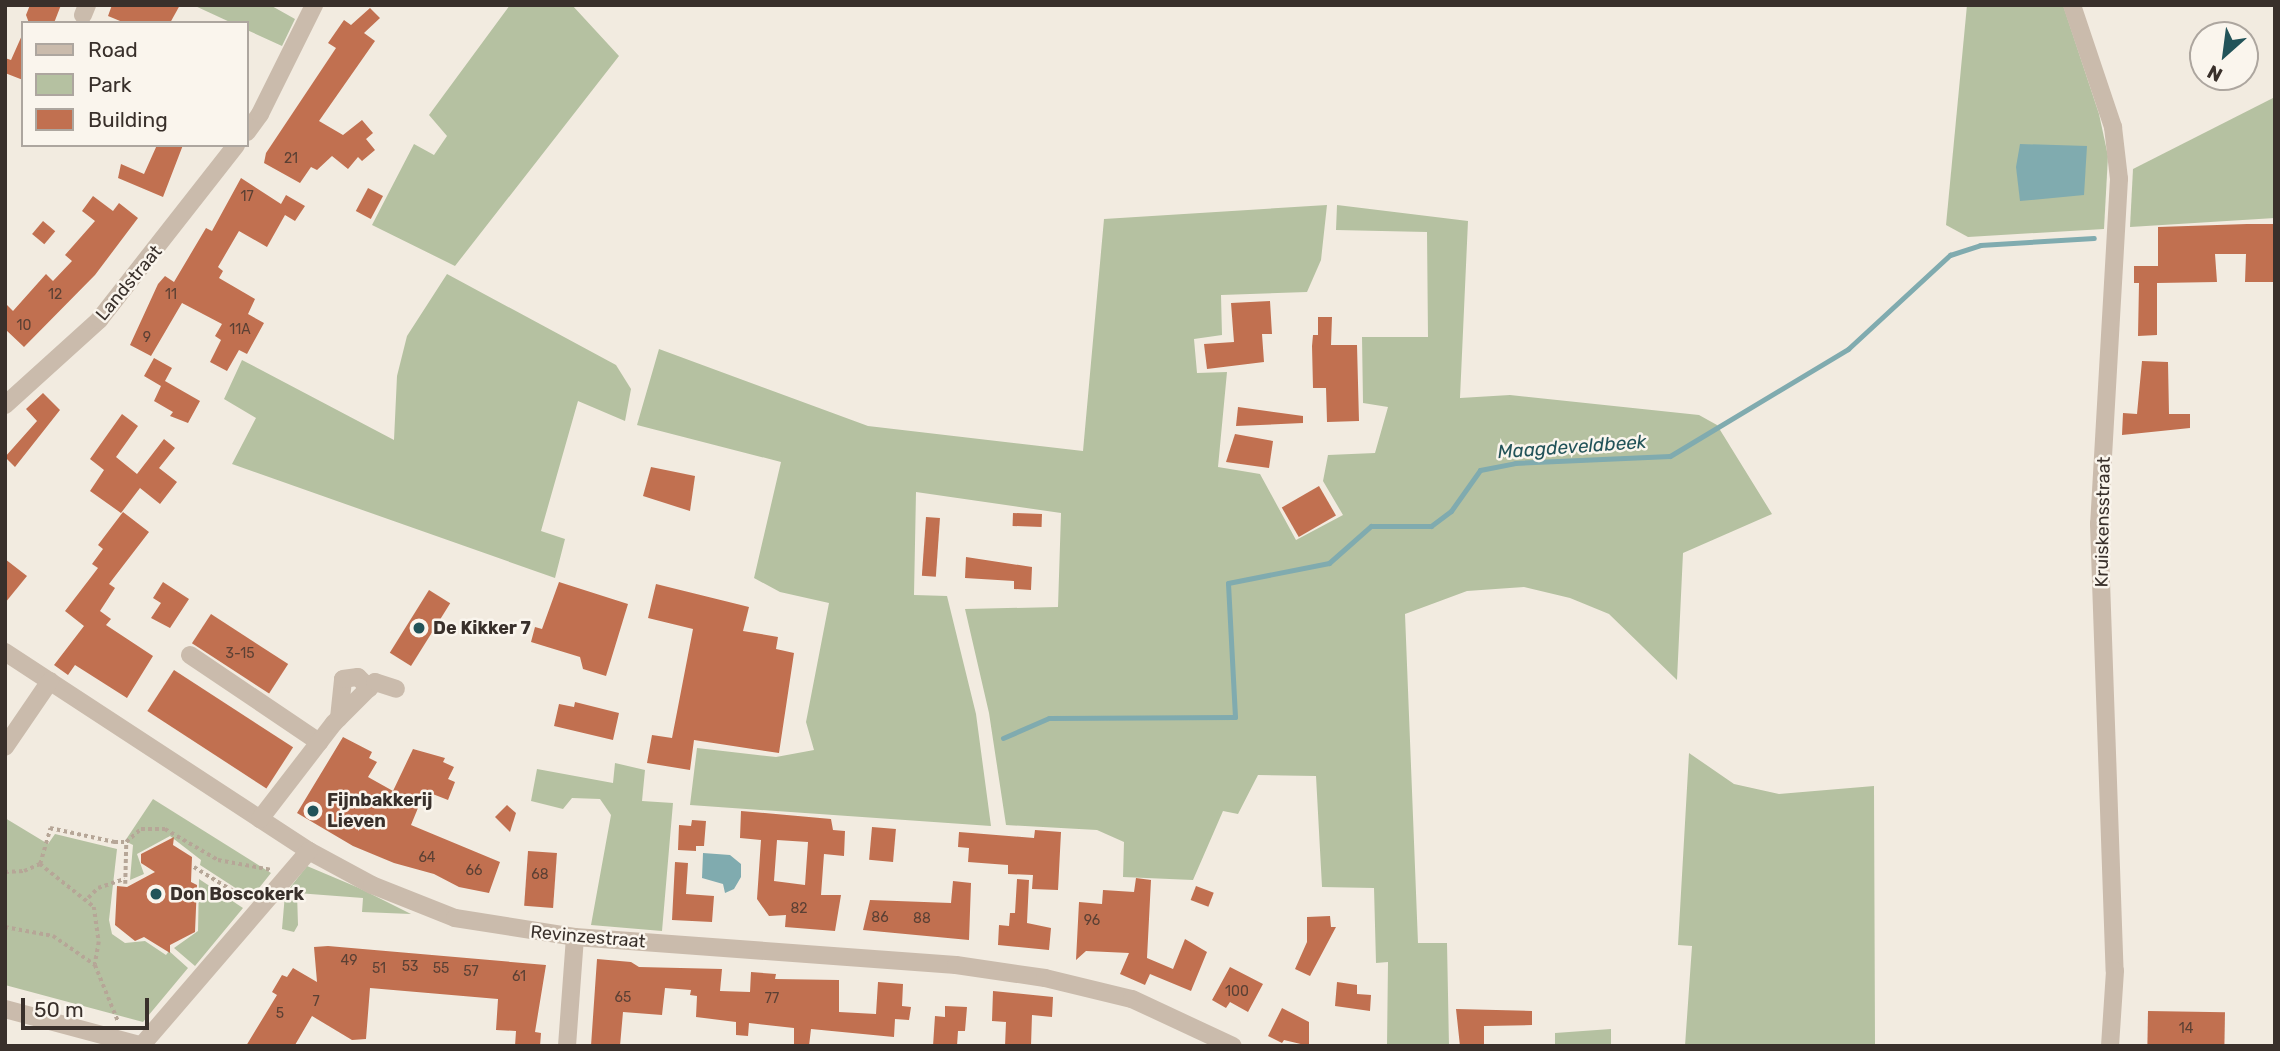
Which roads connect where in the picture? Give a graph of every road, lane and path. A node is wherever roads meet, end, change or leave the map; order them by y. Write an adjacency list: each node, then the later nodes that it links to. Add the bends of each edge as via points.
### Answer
1 (314, 5): 3 (street)
2 (2072, 5): 30 (street, Kruiskensstraat, via 2113,127 2119,179 2099,524 2115,971)
3 (248, 131)
4 (234, 147): 5 (street, Landstraat, via 99,320)
5 (5, 405)
6 (5, 652): 8 (street, Revinzestraat)
7 (190, 655): 12 (street)
8 (50, 681): 13 (street); 14 (street, Revinzestraat)
9 (369, 688): 10 (street, via 386,682); 11 (street); 11 (street, via 358,677 343,679)
10 (396, 688)
11 (340, 718): 12 (street)
12 (319, 741): 14 (street)
13 (5, 747)
14 (260, 819): 16 (street, Revinzestraat)
15 (126, 842): 17 (path, via 50,828); 20 (path, via 141,829 165,829 218,860 258,865); 21 (path, via 124,881 98,888)
16 (309, 851): 20 (street); 24 (street, Revinzestraat, via 372,885 455,918)
17 (40, 864): 19 (path); 21 (path)
18 (194, 867): 22 (path)
19 (5, 872)
20 (286, 878): 22 (street)
21 (88, 898): 25 (path, via 97,916)
22 (260, 908): 27 (street)
23 (5, 928): 25 (path, via 53,936)
24 (575, 937): 28 (street); 29 (street, Revinzestraat, via 956,965 1045,978 1132,999)
25 (95, 965): 27 (path, via 117,1019)
26 (5, 1009): 27 (street)
27 (139, 1045)
28 (567, 1046)
29 (1233, 1046)
30 (2110, 1046)

